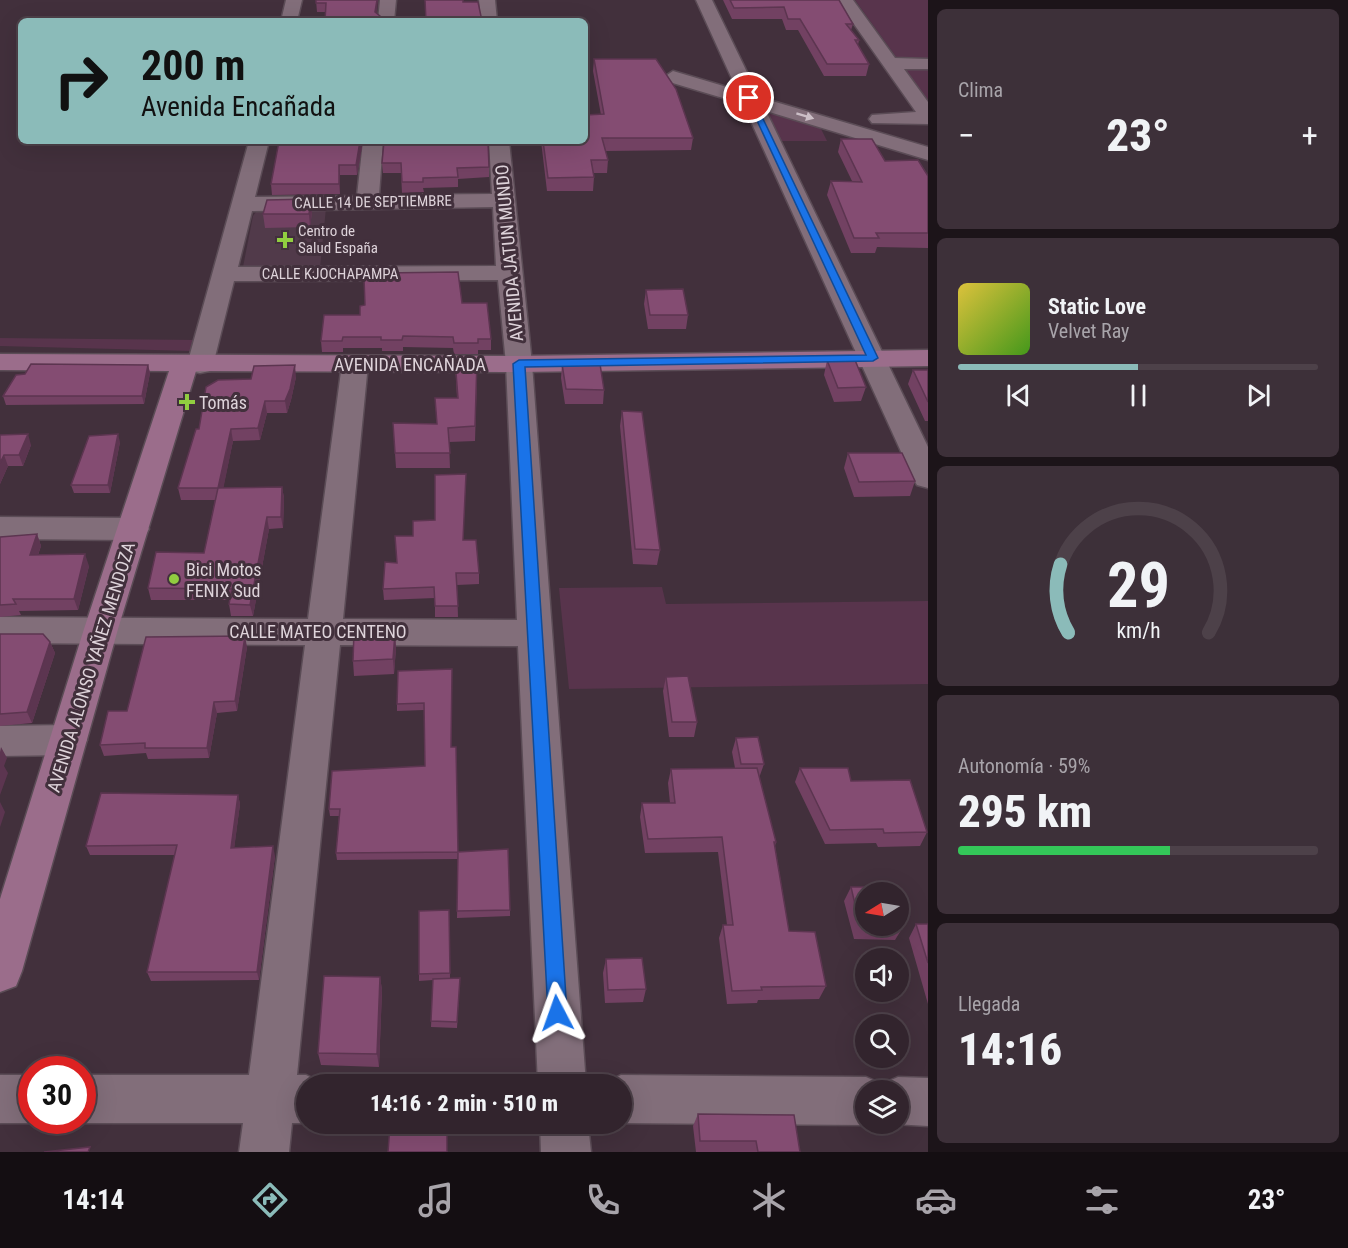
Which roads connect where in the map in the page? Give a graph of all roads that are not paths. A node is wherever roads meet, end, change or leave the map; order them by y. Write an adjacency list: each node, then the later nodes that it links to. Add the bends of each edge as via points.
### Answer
1 (294, 0): 6 (street)
2 (388, 0): 7 (street)
3 (487, 0): 8 (street)
4 (704, 0): 12 (street, via 738,74)
5 (845, 0): 9 (street)
6 (290, 18)
7 (386, 18)
8 (489, 18)
9 (890, 63): 10 (street); 14 (street)
10 (928, 64)
11 (673, 78): 12 (street)
12 (754, 90): 20 (street, one-way to 20); 26 (street)
13 (857, 112): 15 (street)
14 (928, 117): 15 (street)
15 (879, 119): 16 (street)
16 (928, 136)
17 (258, 144): 23 (street, AVENIDA ALONSO YAÑEZ MENDOZA)
18 (373, 144): 22 (street)
19 (500, 144): 21 (street, AVENIDA JATUN MUNDO)
20 (928, 154)
21 (503, 200): 22 (street, CALLE 14 DE SEPTIEMBRE); 24 (street, AVENIDA JATUN MUNDO)
22 (367, 201): 23 (street, CALLE 14 DE SEPTIEMBRE)
23 (243, 204): 25 (street, AVENIDA ALONSO YAÑEZ MENDOZA)
24 (509, 273): 25 (street, CALLE KJOCHAPAMPA); 31 (street, AVENIDA JATUN MUNDO)
25 (224, 274): 29 (street, AVENIDA ALONSO YAÑEZ MENDOZA)
26 (873, 358): 27 (main road, AVENIDA ENCAÑADA); 31 (main road, AVENIDA ENCAÑADA); 32 (street)
27 (928, 358)
28 (0, 362): 29 (main road, AVENIDA ENCAÑADA)
29 (192, 364): 30 (main road, AVENIDA ENCAÑADA); 34 (main road, AVENIDA ALONSO YAÑEZ MENDOZA)
30 (354, 364): 31 (main road, AVENIDA ENCAÑADA); 37 (street)
31 (519, 364): 38 (street, AVENIDA JATUN MUNDO)
32 (928, 478)
33 (0, 528): 34 (street)
34 (133, 529): 35 (main road, AVENIDA ALONSO YAÑEZ MENDOZA)
35 (101, 629): 36 (street, CALLE MATEO CENTENO); 37 (street, CALLE MATEO CENTENO); 39 (main road, AVENIDA ALONSO YAÑEZ MENDOZA)
36 (0, 630)
37 (323, 631): 38 (street, CALLE MATEO CENTENO); 46 (street)
38 (534, 633): 42 (street, AVENIDA JATUN MUNDO)
39 (68, 740): 40 (street); 41 (main road, AVENIDA ALONSO YAÑEZ MENDOZA)
40 (0, 741)
41 (2, 954)
42 (561, 1074)
43 (0, 1099): 44 (street)
44 (18, 1099)
45 (96, 1099): 46 (street)
46 (288, 1099): 52 (street)
47 (632, 1099): 48 (street)
48 (855, 1101)
49 (909, 1101): 50 (street)
50 (928, 1102)
51 (565, 1134): 53 (street)
52 (264, 1152)
53 (566, 1152)

